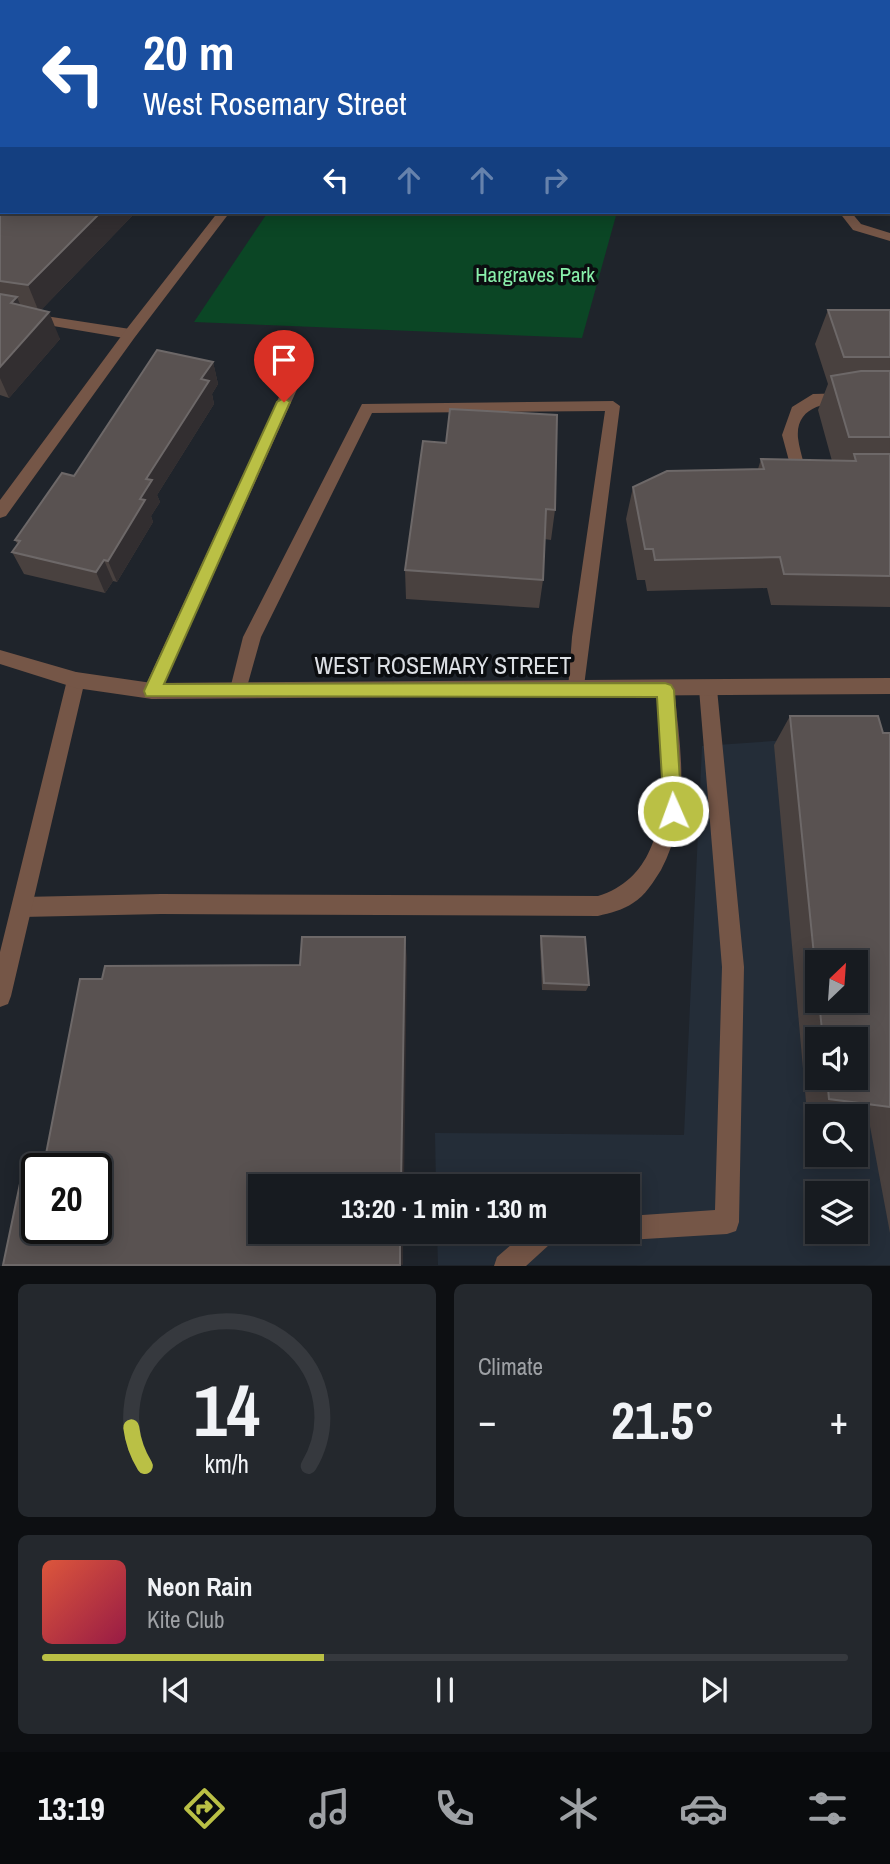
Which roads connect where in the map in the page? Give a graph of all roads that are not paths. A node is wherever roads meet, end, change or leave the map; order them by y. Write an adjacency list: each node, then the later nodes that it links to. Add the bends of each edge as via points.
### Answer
1 (222, 214): 5 (street)
2 (847, 214): 3 (street, via 857,227)
3 (890, 237)
4 (0, 313): 5 (street)
5 (130, 334): 9 (street)
6 (305, 356): 17 (street)
7 (890, 397): 8 (street, via 813,398 797,411 790,435 797,468)
8 (827, 478)
9 (0, 512)
10 (0, 657): 11 (street, WEST ROSEMARY STREET)
11 (76, 680): 17 (street, WEST ROSEMARY STREET); 18 (street)
12 (890, 686): 15 (street, WEST ROSEMARY STREET)
13 (239, 689): 14 (street, WEST ROSEMARY STREET); 14 (street, via 252,637 367,408 613,406); 17 (street, WEST ROSEMARY STREET)
14 (577, 689): 16 (street, WEST ROSEMARY STREET)
15 (708, 689): 16 (street, WEST ROSEMARY STREET); 20 (street, via 733,967 727,1222)
16 (665, 690): 18 (street, via 673,811 660,856 628,896 598,906)
17 (152, 691)
18 (22, 907): 19 (street)
19 (0, 996)
20 (640, 1227)
21 (531, 1244): 22 (street)
22 (506, 1265)

